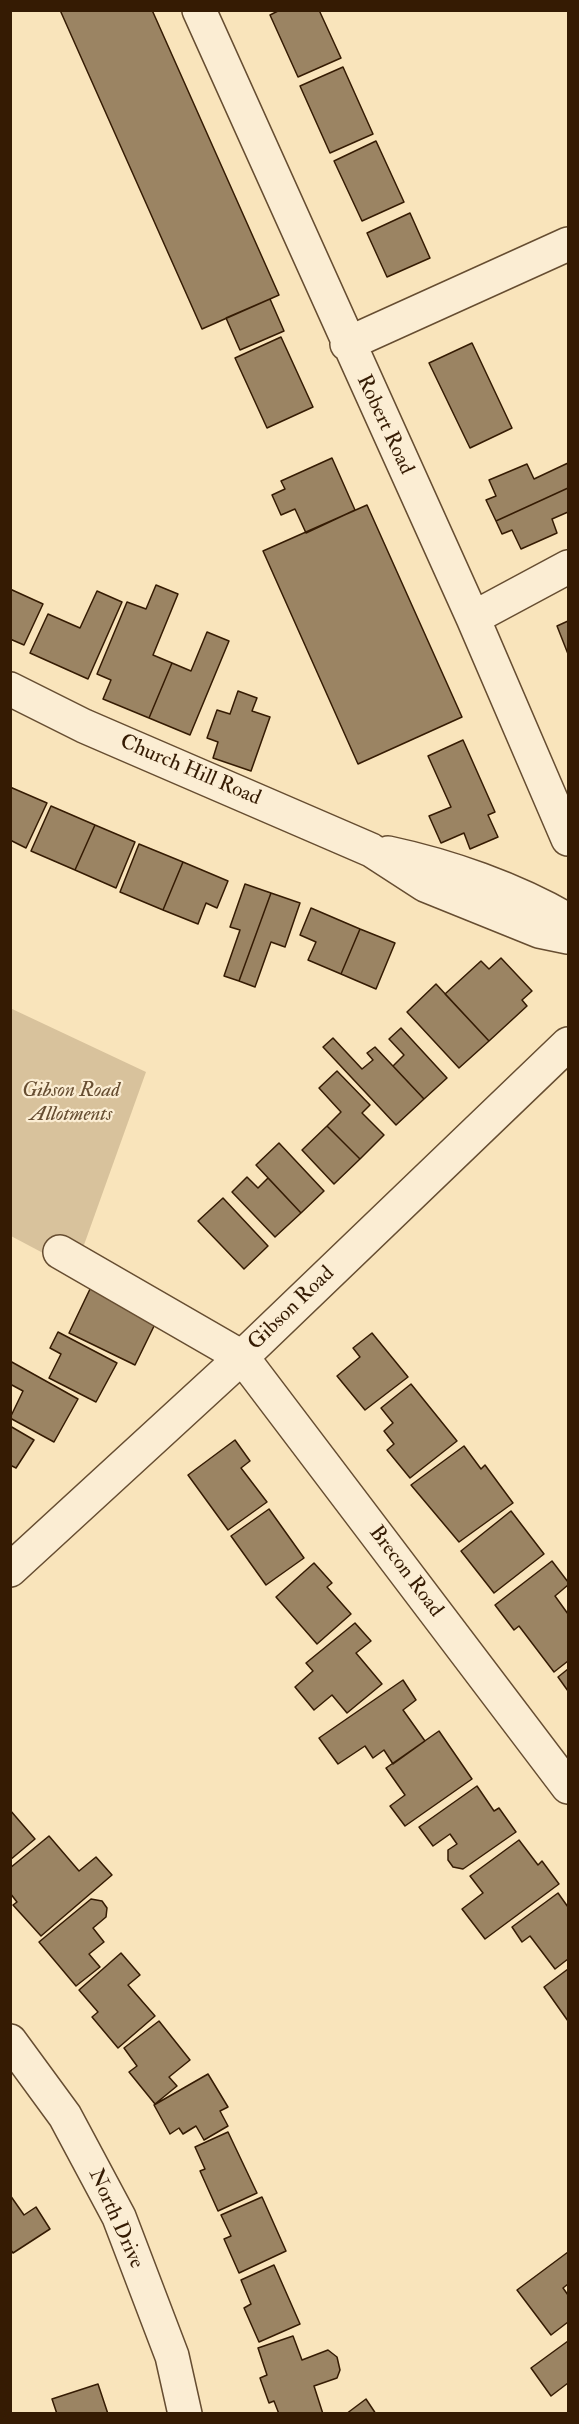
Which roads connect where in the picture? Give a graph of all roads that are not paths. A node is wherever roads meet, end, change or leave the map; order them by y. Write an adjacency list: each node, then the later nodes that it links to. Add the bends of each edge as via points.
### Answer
1 (199, 10): 3 (street, Robert Road)
2 (568, 244): 3 (street)
3 (347, 344): 5 (street, Robert Road)
4 (568, 567): 5 (street)
5 (473, 618): 7 (street, Robert Road)
6 (10, 689): 8 (street, Church Hill Road, via 84,726)
7 (568, 839)
8 (371, 850): 9 (street, Church Hill Road, via 432,862); 10 (street, Church Hill Road, via 425,885 539,931)
9 (568, 920)
10 (568, 937)
11 (568, 1044): 13 (street, Gibson Road)
12 (60, 1252): 13 (street)
13 (242, 1357): 14 (street, Gibson Road); 15 (street, Brecon Road)
14 (10, 1570)
15 (568, 1787)
16 (10, 2041): 17 (street, North Drive, via 65,2116 119,2217 172,2356)
17 (185, 2414)

